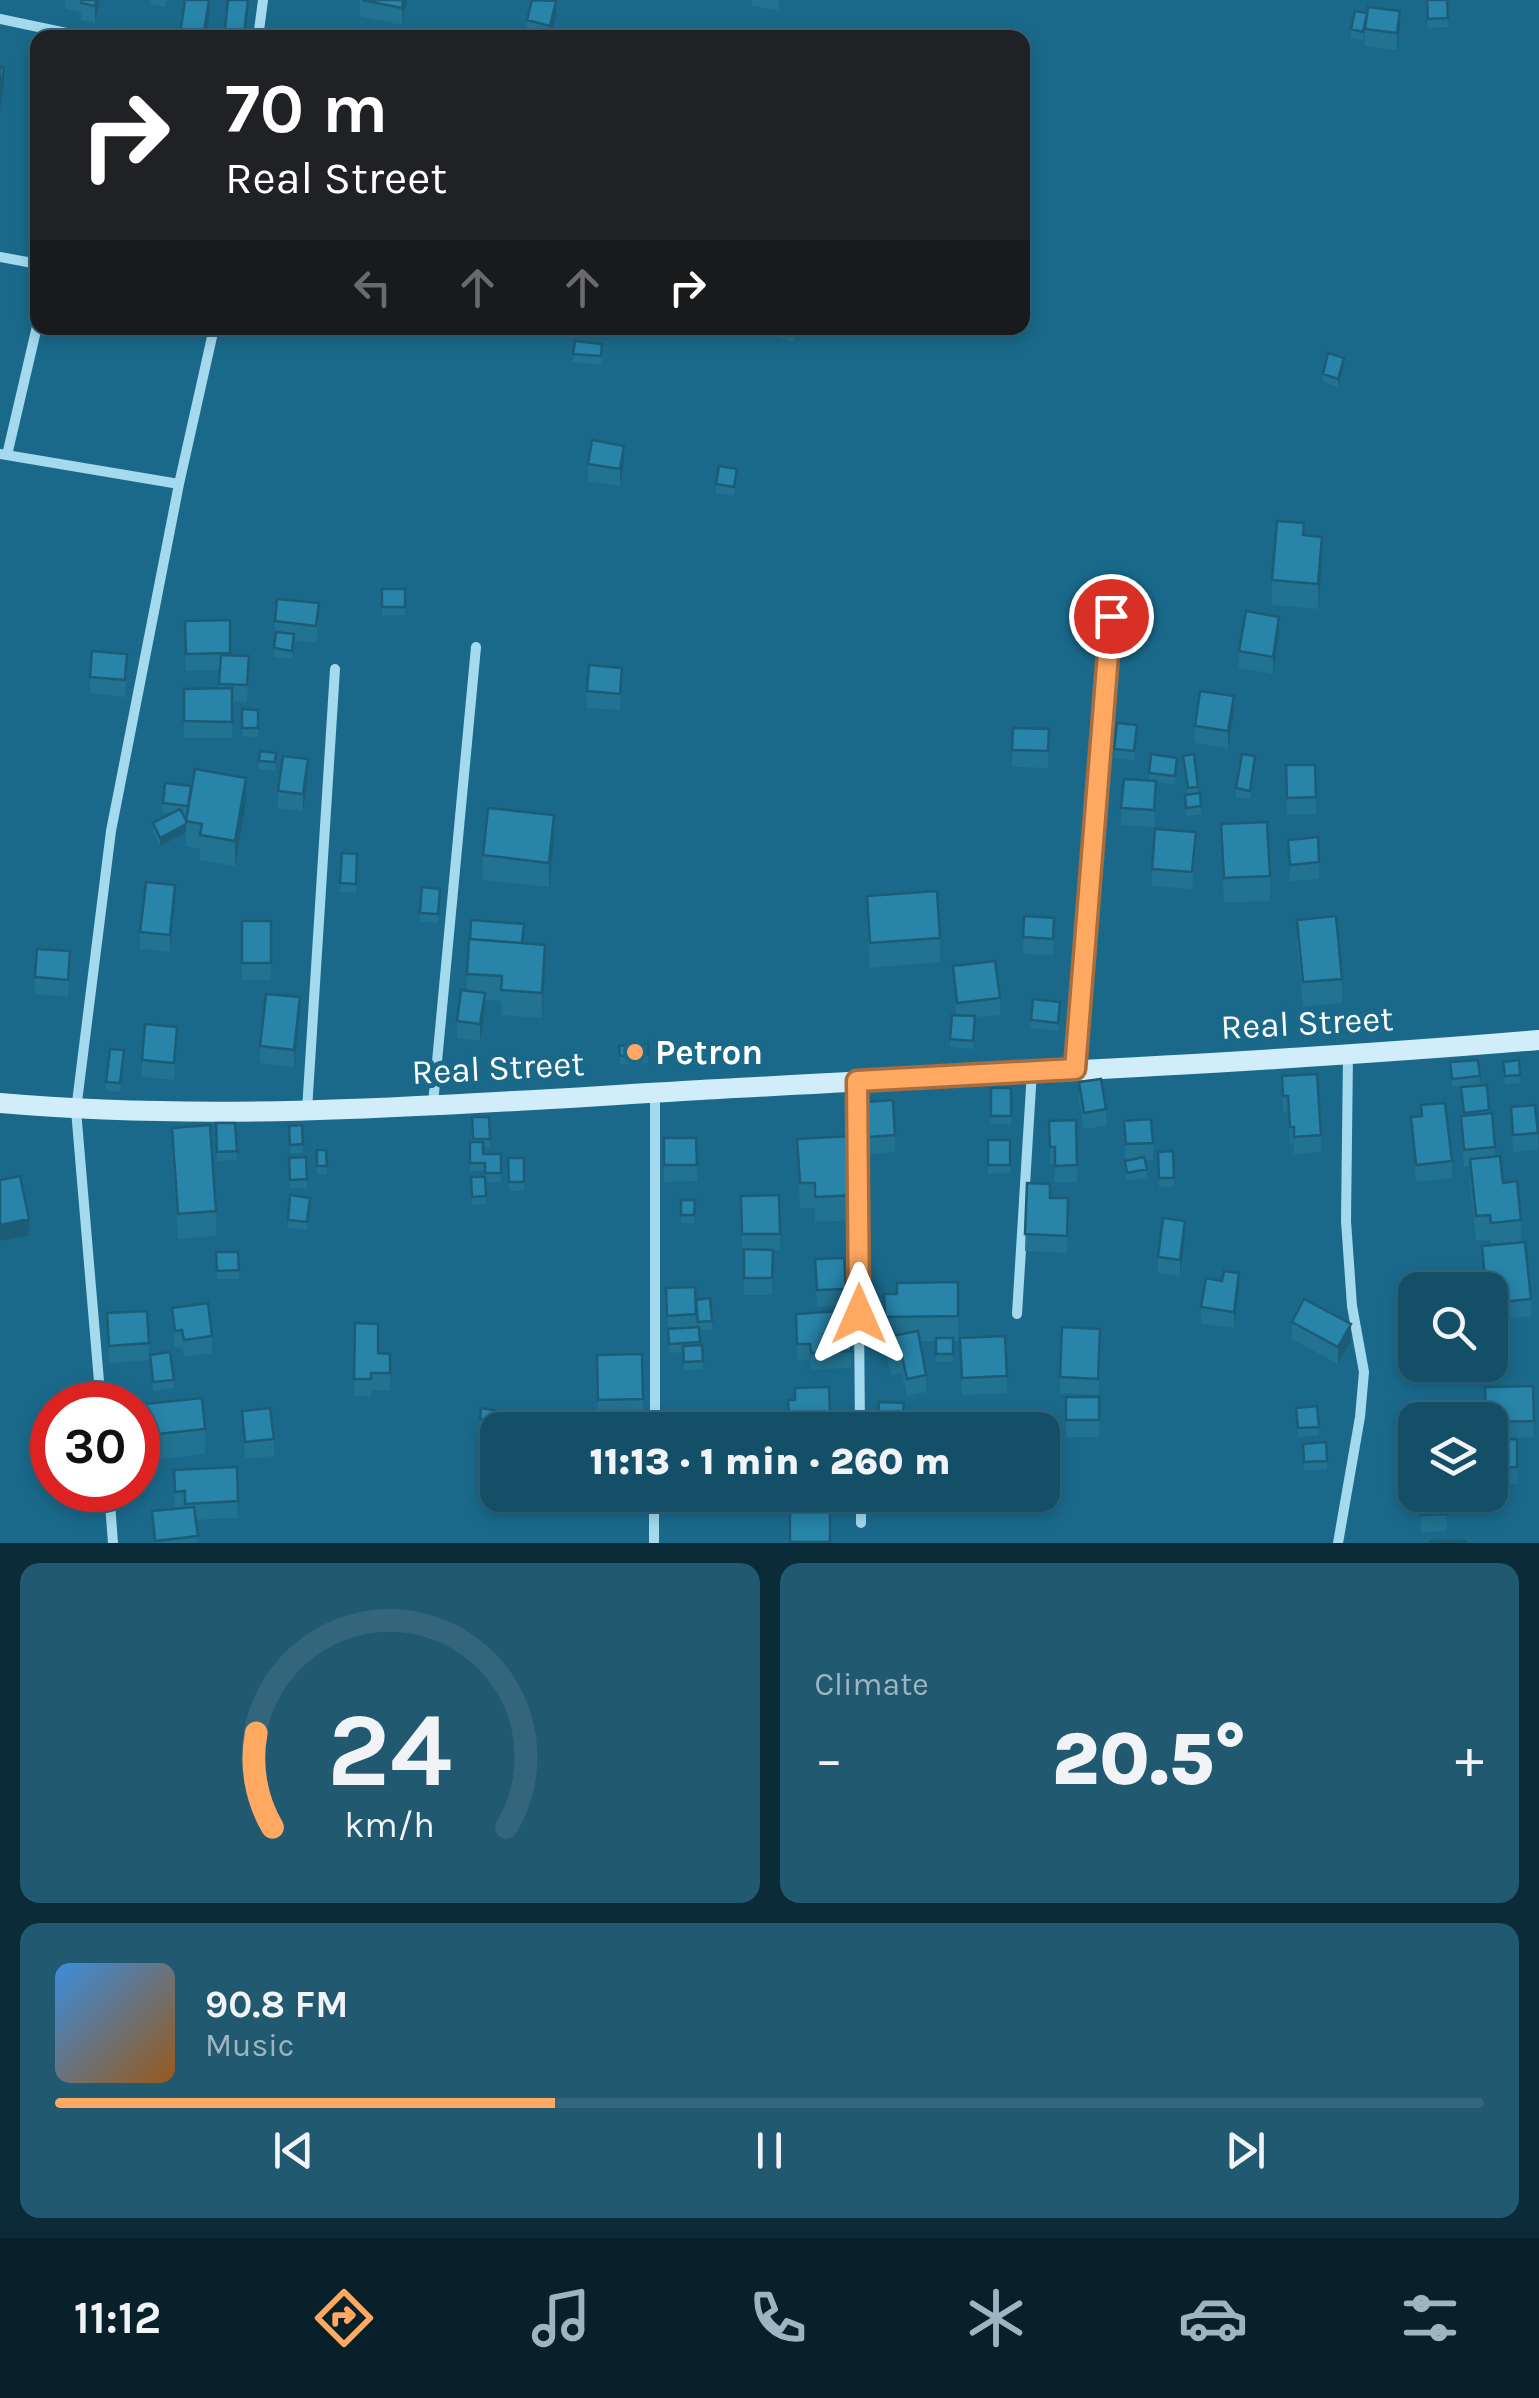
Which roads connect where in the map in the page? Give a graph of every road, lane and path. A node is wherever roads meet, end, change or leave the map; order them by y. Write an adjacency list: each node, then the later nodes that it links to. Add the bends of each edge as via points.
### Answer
1 (264, 0): 4 (street)
2 (0, 19): 3 (street)
3 (52, 30)
4 (259, 30)
5 (0, 257): 6 (street)
6 (30, 263)
7 (35, 335): 9 (street)
8 (212, 335): 10 (street)
9 (3, 455): 10 (street)
10 (179, 484): 22 (street, via 111,831)
11 (1111, 616): 16 (street)
12 (476, 647): 21 (street)
13 (335, 670): 23 (street)
14 (1539, 1040): 15 (main road, Real Street)
15 (1348, 1054): 16 (main road, Real Street); 34 (street, via 1346,1221 1364,1372)
16 (1075, 1069): 17 (main road, Real Street)
17 (1032, 1071): 18 (main road, Real Street); 24 (street)
18 (857, 1081): 19 (main road, Real Street); 27 (street)
19 (656, 1092): 21 (main road, Real Street); 26 (street)
20 (0, 1103): 22 (main road, Real Street)
21 (433, 1104): 23 (main road, Real Street)
22 (76, 1110): 23 (main road, Real Street); 25 (street)
23 (307, 1110)
24 (1018, 1314)
25 (99, 1382)
26 (655, 1412)
27 (860, 1412)
28 (110, 1512): 32 (street)
29 (654, 1512): 33 (street)
30 (861, 1512): 31 (street)
31 (861, 1523)
32 (113, 1543)
33 (654, 1543)
34 (1338, 1543)

